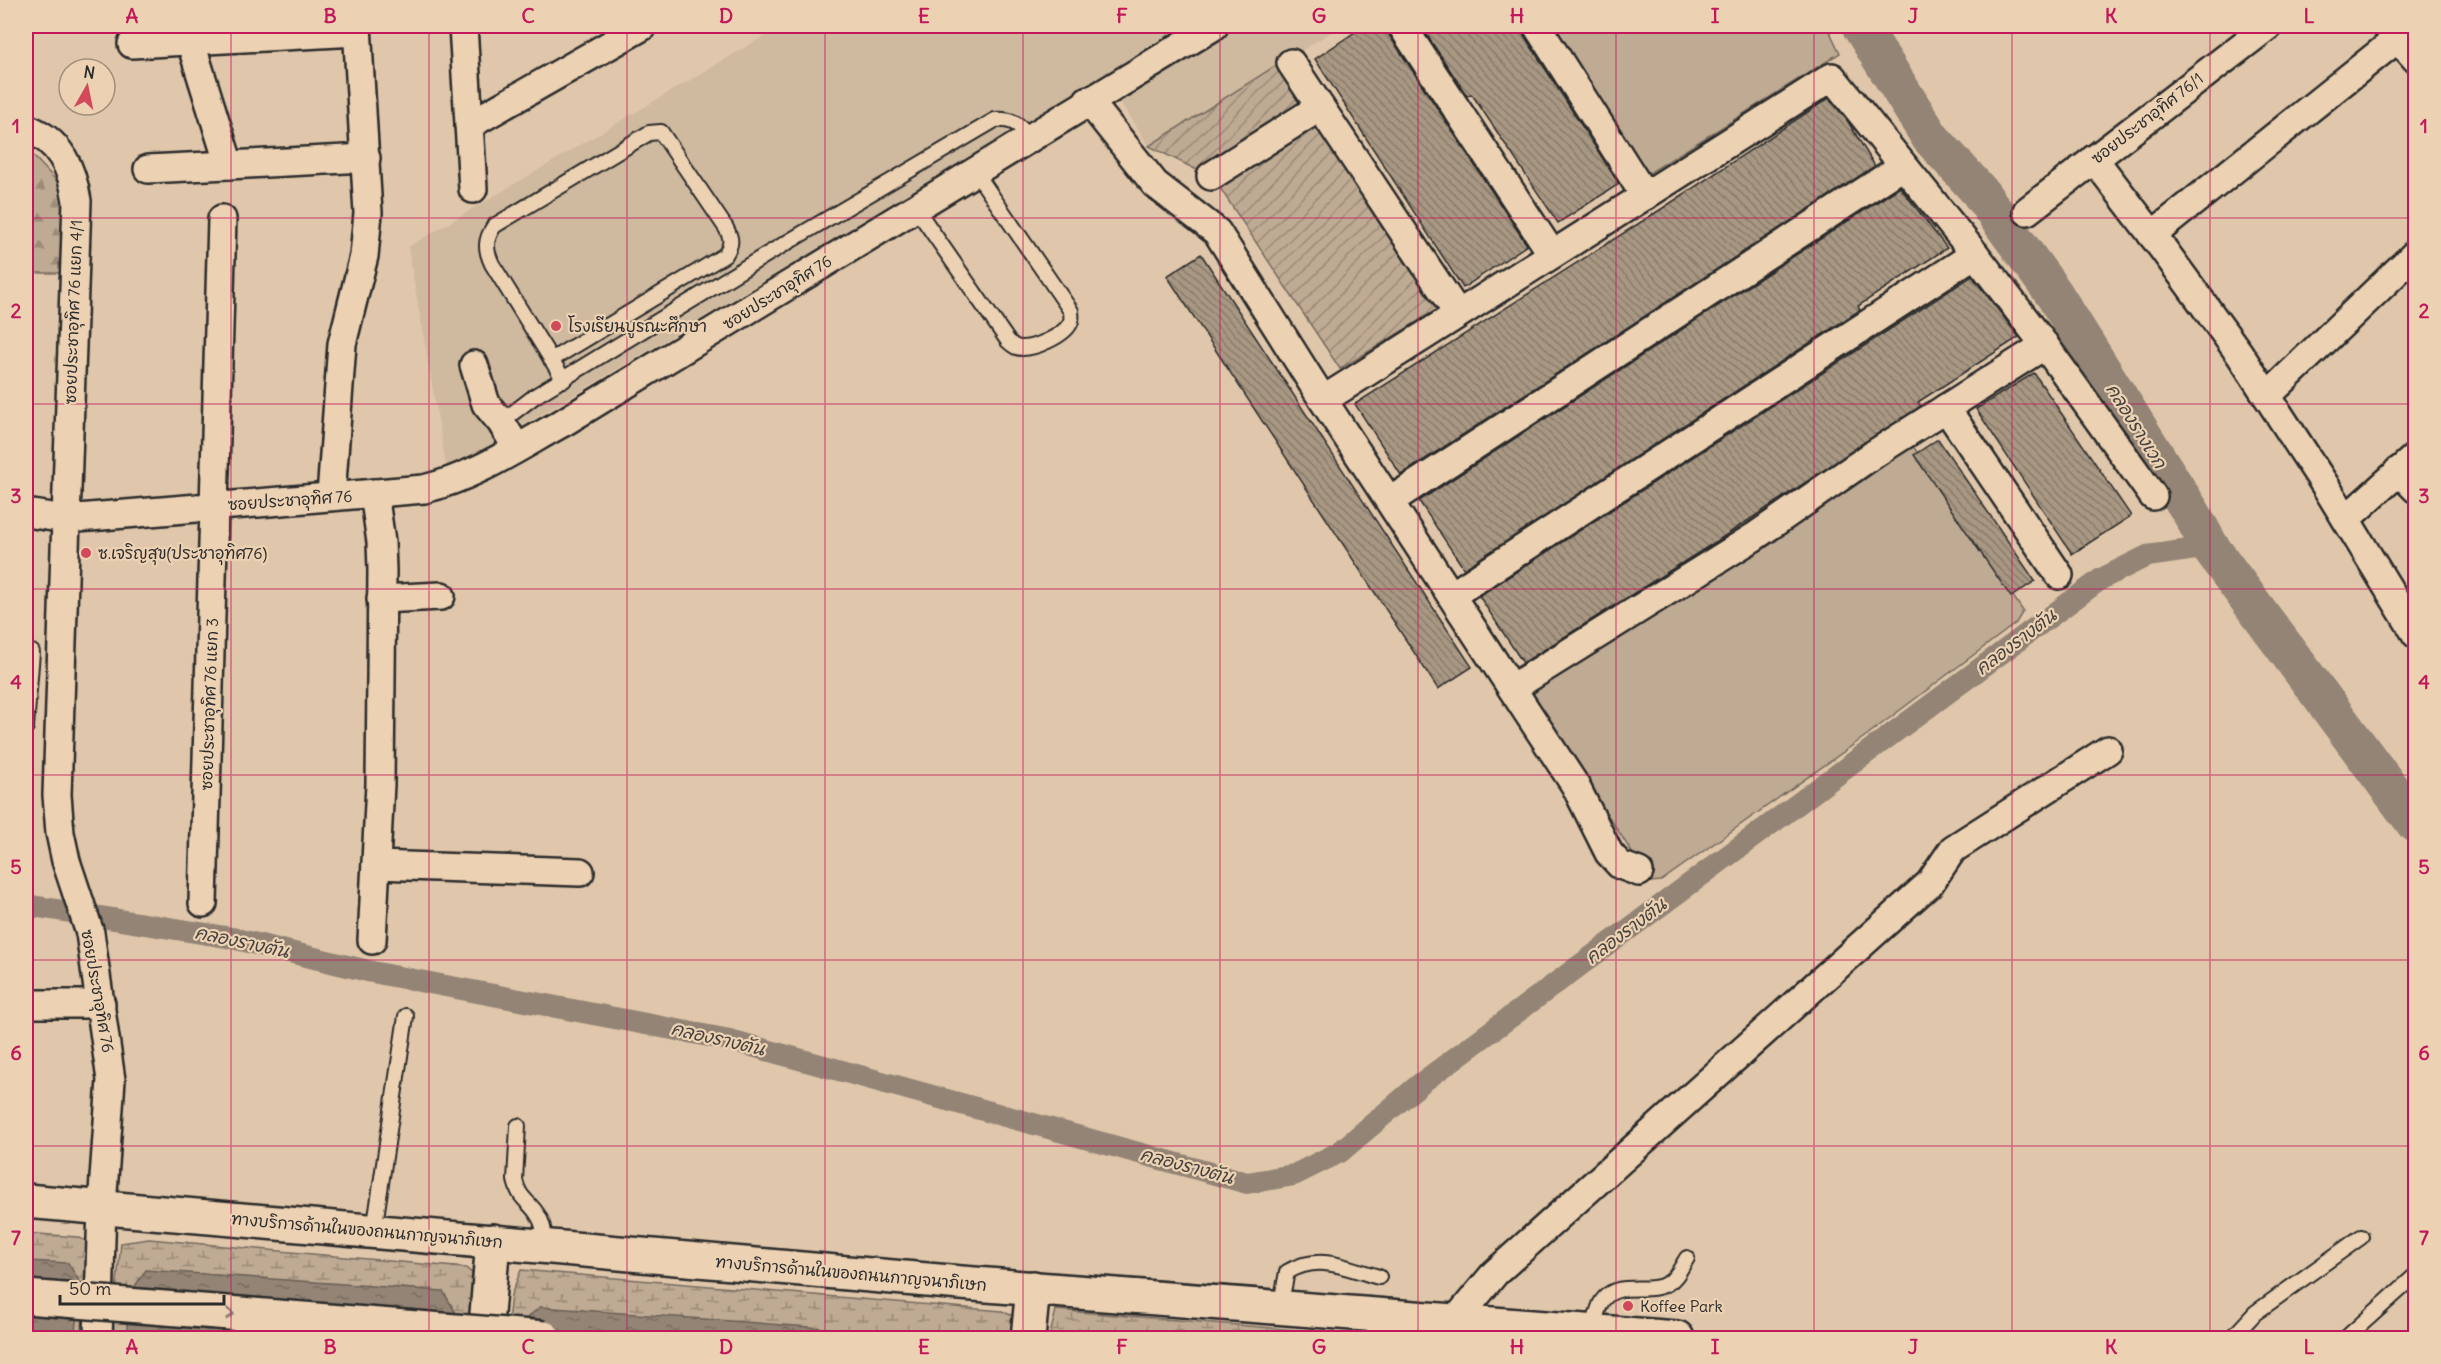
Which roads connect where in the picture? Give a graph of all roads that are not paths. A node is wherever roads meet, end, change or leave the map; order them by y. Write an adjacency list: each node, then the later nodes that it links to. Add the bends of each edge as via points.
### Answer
1 (463, 26): 15 (street)
2 (643, 26): 15 (street)
3 (1214, 26): 13 (street, ซอยประชาอุทิศ 76)
4 (1402, 26): 32 (street)
5 (1538, 26): 26 (street)
6 (2268, 26): 19 (street, ซอยประชาอุทิศ 76/1)
7 (357, 29): 9 (street); 18 (street)
8 (2392, 32): 11 (street); 30 (street)
9 (189, 33): 10 (street); 20 (street)
10 (132, 44)
11 (2415, 58)
12 (1291, 63): 14 (street)
13 (1088, 100): 17 (street, ซอยประชาอุทิศ 76); 40 (street, via 1155,184 1217,232)
14 (1320, 107): 24 (street); 34 (street)
15 (469, 125): 25 (street)
16 (26, 128): 51 (street, ซอยประชาอุทิศ 76 แยก 4/1, via 56,148 68,162 77,201)
17 (1028, 137): 23 (street, ซอยประชาอุทิศ 76); 38 (lane, via 1014,122 995,120)
18 (366, 158): 20 (street); 46 (street, via 364,256 342,344)
19 (2094, 159): 28 (street, ซอยประชาอุทิศ 76/1); 30 (street)
20 (229, 165): 22 (street)
21 (1903, 165): 26 (street, via 1832,77); 33 (street); 48 (street)
22 (148, 169)
23 (974, 170): 27 (street, ซอยประชาอุทิศ 76); 27 (lane, via 1071,310 1065,330 1036,346 1024,348 1008,341)
24 (1211, 176)
25 (473, 189)
26 (1645, 196): 32 (street)
27 (915, 207): 43 (street, ซอยประชาอุทิศ 76)
28 (2027, 211)
29 (222, 219): 49 (street, ซอยประชาอุทิศ 76 แยก 3)
30 (2152, 235): 39 (street)
31 (2415, 253): 39 (street)
32 (1552, 254): 34 (street)
33 (1975, 254): 35 (street); 54 (street)
34 (1458, 314): 40 (street)
35 (2045, 345): 41 (street); 47 (street)
36 (551, 360): 36 (lane, via 486,253 488,236 494,226 523,208 649,133 661,132 726,228 731,246 725,255); 38 (lane)
37 (474, 365): 42 (street, via 486,404)
38 (564, 380): 42 (lane)
39 (2267, 396): 52 (street)
40 (1323, 400): 48 (street)
41 (1946, 408): 53 (street); 59 (street, via 1754,537)
42 (501, 423): 43 (street)
43 (516, 448): 45 (street, ซอยประชาอุทิศ 76, via 474,473 448,483)
44 (2410, 472): 52 (street)
45 (374, 493): 46 (street, ซอยประชาอุทิศ 76); 56 (street, via 382,552)
46 (331, 496): 49 (street, ซอยประชาอุทิศ 76)
47 (2153, 496)
48 (1389, 501): 54 (street)
49 (215, 505): 51 (street, ซอยประชาอุทิศ 76); 65 (street, ซอยประชาอุทิศ 76 แยก 3)
50 (26, 513): 51 (street)
51 (66, 519): 58 (street, ซอยประชาอุทิศ 76)
52 (2346, 519): 57 (street)
53 (2059, 575)
54 (1452, 595): 59 (street)
55 (441, 596): 56 (street)
56 (381, 599): 62 (street)
57 (2415, 634)
58 (42, 654): 60 (lane); 68 (street, ซอยประชาอุทิศ 76, via 60,833 90,933)
59 (1512, 688): 64 (street, via 1575,785 1609,853 1620,865)
60 (26, 727)
61 (2108, 750): 83 (street, via 1953,849 1930,883 1495,1273)
62 (376, 865): 63 (street); 66 (street)
63 (580, 872)
64 (1639, 872)
65 (203, 903)
66 (372, 939)
67 (26, 1004): 68 (street)
68 (101, 1004): 72 (street, ซอยประชาอุทิศ 76, via 111,1080)
69 (406, 1016): 73 (lane)
70 (518, 1126): 76 (lane, via 515,1180 520,1196 540,1217)
71 (26, 1201): 72 (main road, ทางบริการด้านในของถนนกาญจนาภิเษก)
72 (102, 1206): 73 (main road, ทางบริการด้านในของถนนกาญจนาภิเษก); 85 (street, ซอยประชาอุทิศ 76)
73 (374, 1231): 75 (main road, ทางบริการด้านในของถนนกาญจนาภิเษก)
74 (2361, 1237): 90 (lane, via 2255,1313)
75 (493, 1241): 76 (main road, ทางบริการด้านในของถนนกาญจนาภิเษก); 86 (main road)
76 (546, 1246): 80 (main road, ทางบริการด้านในของถนนกาญจนาภิเษก)
77 (1687, 1258): 84 (lane, via 1666,1285 1616,1290 1602,1301)
78 (2415, 1275): 91 (lane)
79 (1379, 1277): 82 (lane, via 1321,1261 1299,1265 1287,1272)
80 (1033, 1288): 82 (main road, ทางบริการด้านในของถนนกาญจนาภิเษก); 88 (main road)
81 (26, 1298): 87 (main road, one-way to 87, bridge)
82 (1280, 1307): 83 (main road, ทางบริการด้านในของถนนกาญจนาภิเษก)
83 (1455, 1321): 84 (main road, ทางบริการด้านในของถนนกาญจนาภิเษก)
84 (1592, 1332): 89 (main road, ทางบริการด้านในของถนนกาญจนาภิเษก)
85 (98, 1338)
86 (485, 1338)
87 (544, 1338)
88 (1028, 1338)
89 (1677, 1338)
90 (2232, 1338)
91 (2346, 1338)

